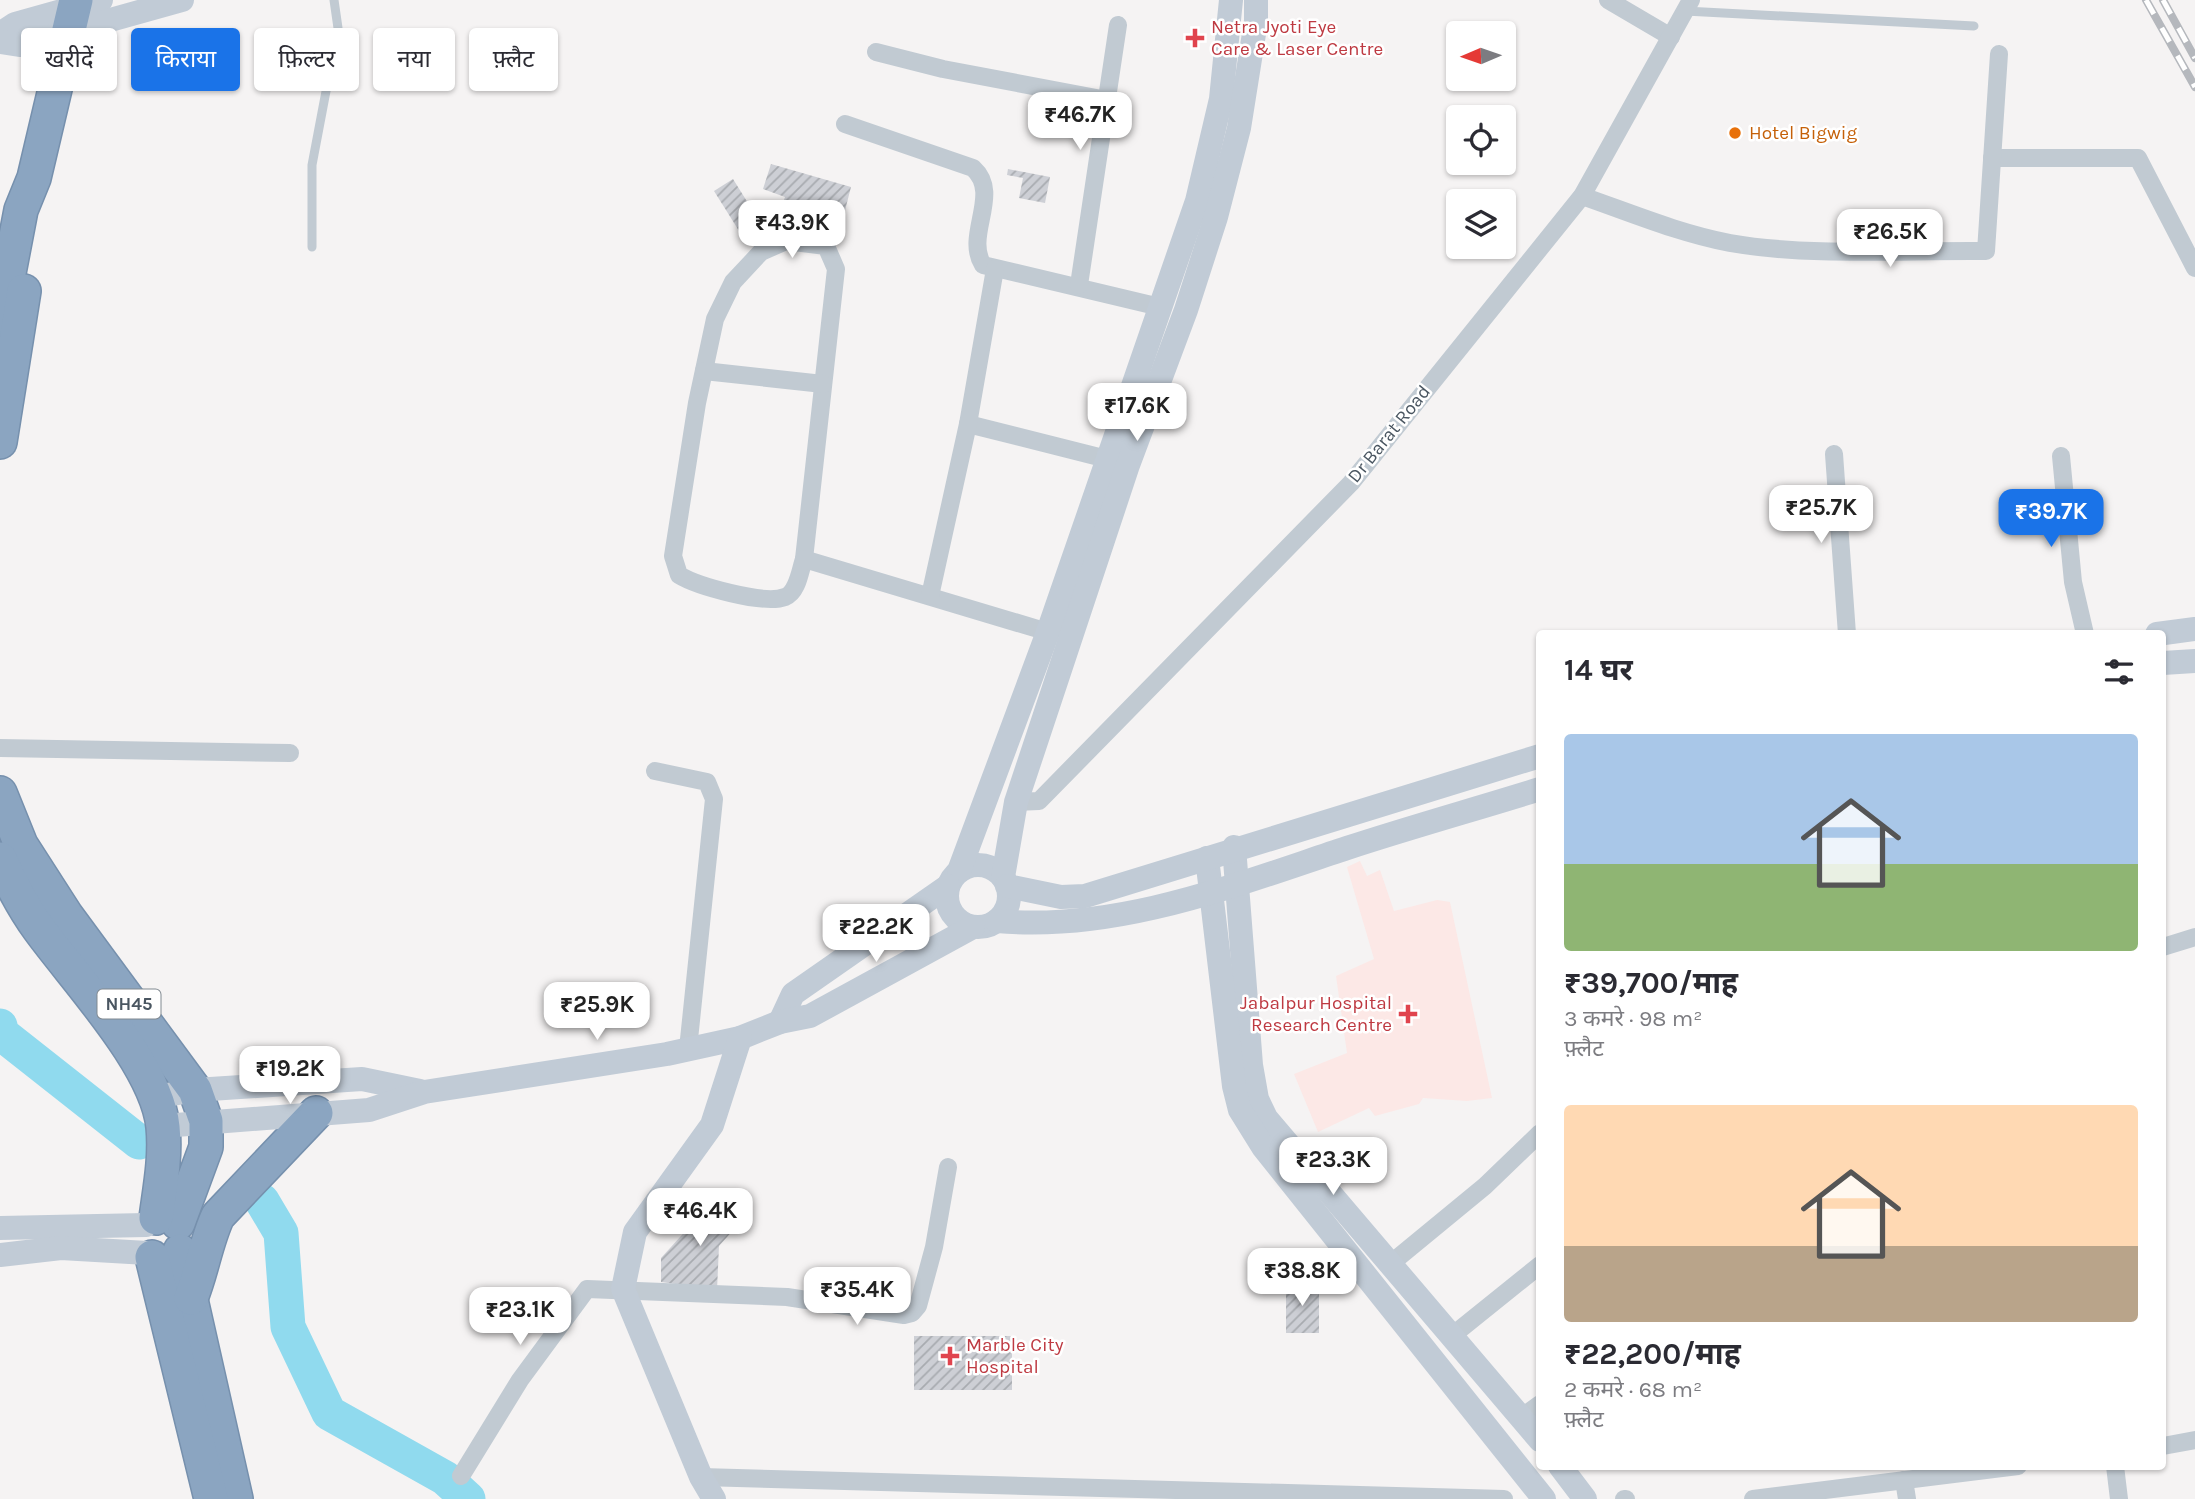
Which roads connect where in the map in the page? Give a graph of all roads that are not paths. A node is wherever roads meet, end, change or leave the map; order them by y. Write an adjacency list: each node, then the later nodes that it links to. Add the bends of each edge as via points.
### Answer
1 (182, 0): 7 (street)
2 (334, 0): 20 (lane, via 338,28 312,165)
3 (1231, 0): 25 (street, via 1221,99 1197,201)
4 (1256, 0): 49 (street, via 1239,128 1216,217)
5 (1608, 0): 11 (street)
6 (1688, 6): 9 (lane); 11 (street, Dr Barat Road)
7 (80, 10): 10 (street, via 15,24); 12 (street, via 21,45); 18 (highway)
8 (1118, 26): 15 (street)
9 (1975, 26)
10 (0, 34)
11 (1671, 37): 19 (street, Dr Barat Road)
12 (0, 42)
13 (876, 52): 15 (street)
14 (2000, 54): 17 (street)
15 (1107, 100): 24 (street)
16 (845, 124): 23 (street, via 973,168 982,176 986,187 978,257)
17 (1992, 158): 19 (street, via 1986,251 1803,249 1732,243 1680,232); 22 (street, via 2138,158)
18 (34, 178): 21 (highway); 30 (highway, via 38,208)
19 (1582, 196): 49 (street, Dr Barat Road, via 1351,483 1039,801)
20 (312, 247)
21 (6, 263): 26 (highway)
22 (2195, 268)
23 (995, 269): 24 (street); 29 (street)
24 (1079, 285): 25 (street)
25 (1160, 307): 33 (street)
26 (0, 320)
27 (704, 371): 28 (street); 28 (street, via 715,319 733,282 761,253 786,241 807,242 826,246 836,268); 34 (street, via 673,556 679,575 695,584 769,599 786,597 794,589)
28 (823, 384): 34 (street)
29 (968, 424): 33 (street); 35 (street)
30 (0, 442)
31 (1834, 454): 37 (street)
32 (2061, 456): 38 (street, via 2073,582)
33 (1107, 459): 39 (street)
34 (804, 559): 35 (street)
35 (930, 596): 39 (street)
36 (2195, 629): 40 (street)
37 (1847, 630)
38 (2084, 630)
39 (1048, 632): 53 (street)
40 (2166, 633)
41 (2195, 661): 42 (street)
42 (2166, 663)
43 (0, 748): 44 (street)
44 (290, 753)
45 (1536, 757): 50 (street)
46 (655, 771): 63 (street, via 707,782 714,799)
47 (1536, 790): 55 (street)
48 (0, 793): 64 (highway, NH45, via 21,845 66,915)
49 (1016, 803): 54 (street)
50 (1234, 847): 51 (street); 55 (street)
51 (1207, 858): 54 (street, via 1085,895 1061,897); 56 (street)
52 (0, 859): 66 (highway, NH45, via 38,928 120,1037)
53 (954, 878): 54 (street, via 976,865 986,866); 58 (street, via 947,903 964,925); 61 (street, via 793,994)
54 (1005, 882): 57 (street, via 1007,906)
55 (1238, 884): 56 (street); 74 (street, via 1256,1099 1266,1118)
56 (1210, 895): 57 (street, via 1056,924); 92 (street, via 1240,1110 1263,1147)
57 (997, 921): 58 (street)
58 (973, 927): 61 (street, via 810,1016)
59 (2195, 937): 60 (street)
60 (2166, 946)
61 (779, 1022): 62 (street)
62 (740, 1038): 63 (street); 76 (street, via 712,1125 635,1232)
63 (688, 1049): 65 (street)
64 (195, 1090): 65 (street, via 362,1079); 66 (street); 68 (highway, NH45)
65 (424, 1092): 67 (street, via 369,1110)
66 (160, 1112): 68 (street); 72 (highway)
67 (316, 1113): 68 (street); 77 (highway, via 218,1216)
68 (206, 1121): 72 (highway, NH45, via 206,1147)
69 (1536, 1137): 74 (street, via 1485,1186)
70 (948, 1167): 76 (street, via 934,1247 912,1313 787,1297)
71 (0, 1228): 72 (street)
72 (160, 1238): 73 (street); 77 (highway); 88 (highway)
73 (0, 1255)
74 (1389, 1265): 78 (street)
75 (1536, 1268): 78 (street)
76 (624, 1289): 85 (street, via 587,1289 520,1380); 86 (street)
77 (191, 1298): 89 (highway)
78 (1453, 1335): 79 (street)
79 (1531, 1410)
80 (2195, 1440): 81 (street)
81 (2166, 1445)
82 (1563, 1470): 93 (street)
83 (1985, 1470): 87 (street)
84 (2115, 1470): 96 (street)
85 (461, 1476)
86 (701, 1477): 90 (street); 91 (street)
87 (1904, 1480): 94 (street); 95 (street)
88 (211, 1499)
89 (235, 1499)
90 (714, 1499)
91 (1504, 1499)
92 (1544, 1499)
93 (1585, 1499)
94 (1753, 1499)
95 (1908, 1499)
96 (2119, 1499)

